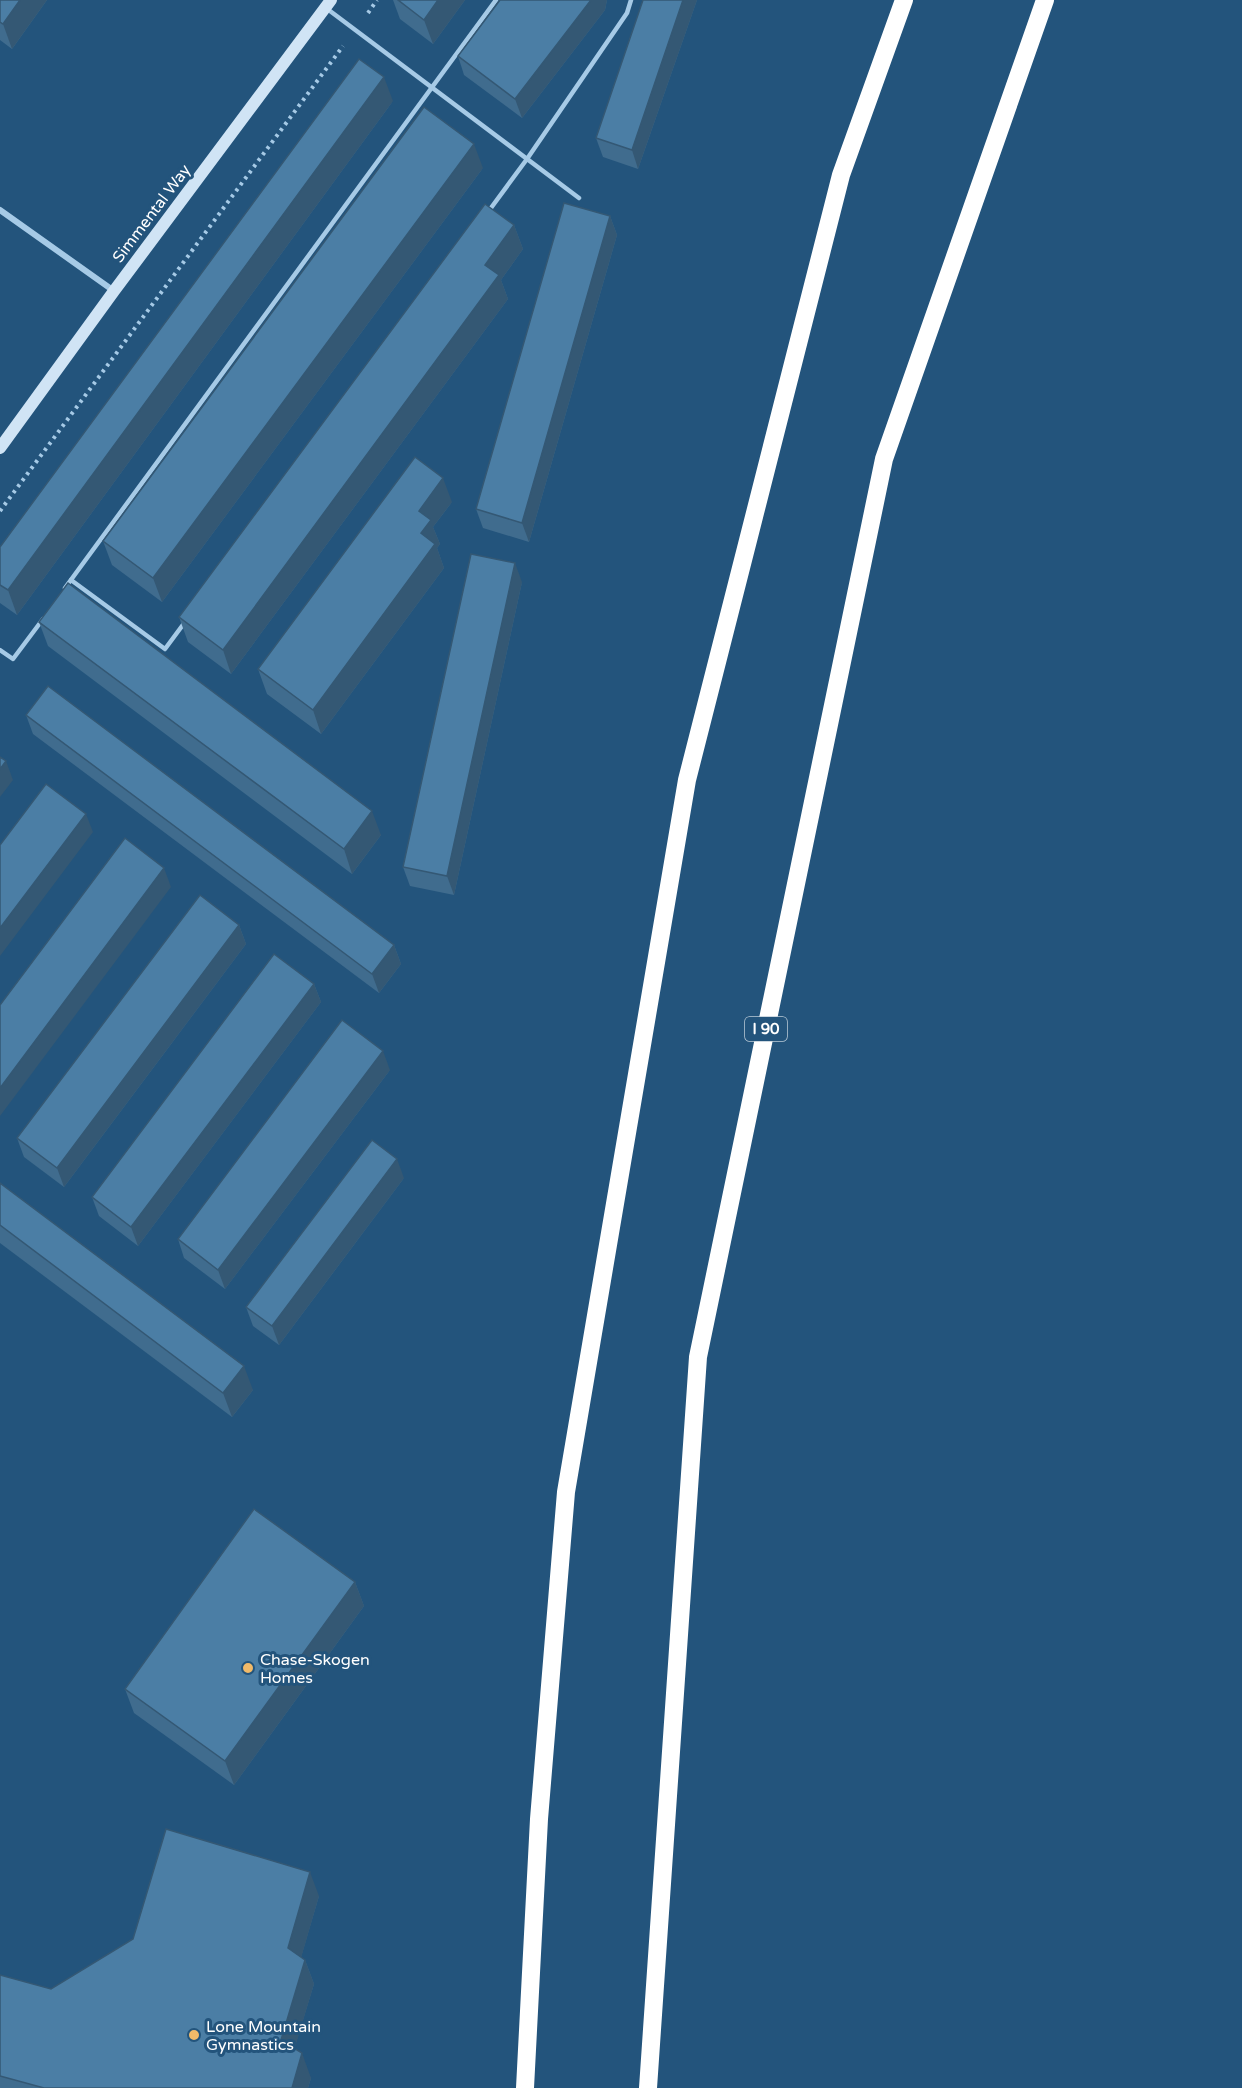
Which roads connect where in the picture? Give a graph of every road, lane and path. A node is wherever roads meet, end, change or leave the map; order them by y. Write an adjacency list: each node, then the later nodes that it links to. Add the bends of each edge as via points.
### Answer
1 (377, 0): 7 (path)
2 (496, 0): 8 (lane)
3 (631, 0): 9 (lane, via 627,13)
4 (904, 0): 21 (highway, via 841,175 687,780 566,1492 539,1818)
5 (1045, 0): 22 (highway, I 90, via 884,459 698,1357)
6 (328, 4): 7 (lane); 13 (street, Simmental Way)
7 (355, 30): 8 (lane); 15 (path)
8 (432, 87): 9 (lane); 16 (lane)
9 (527, 159): 10 (lane); 12 (lane)
10 (579, 198)
11 (0, 210): 13 (street)
12 (484, 216)
13 (114, 291): 14 (street, Simmental Way)
14 (0, 448)
15 (0, 511)
16 (71, 580): 17 (lane); 19 (lane, via 165,649)
17 (58, 597)
18 (45, 615): 20 (lane, via 13,659)
19 (186, 620)
20 (0, 650)
21 (525, 2088)
22 (648, 2088)

